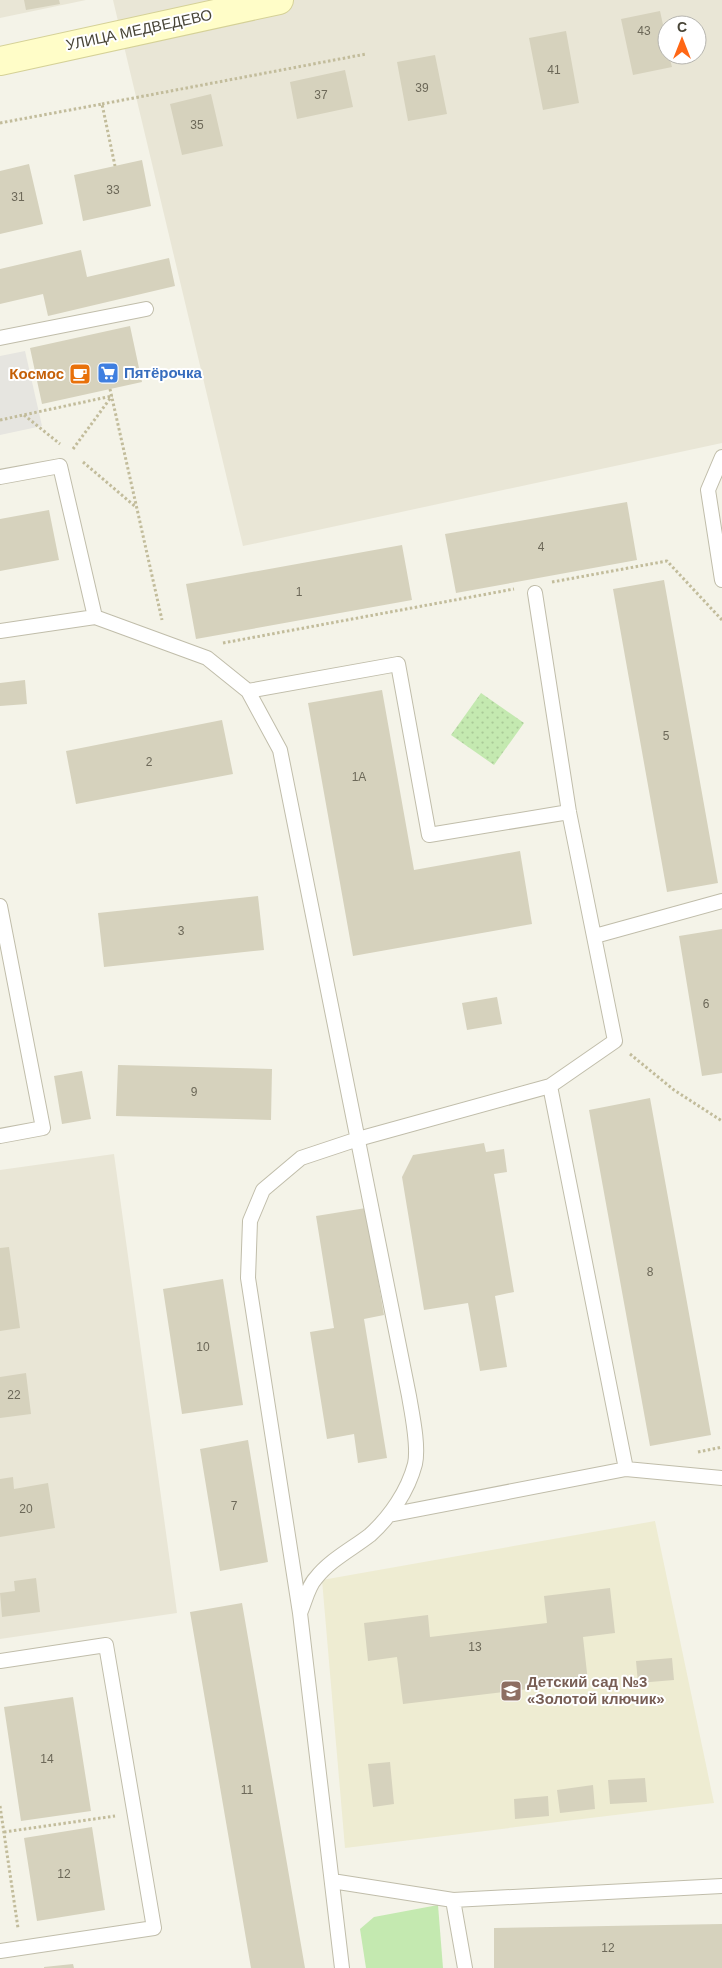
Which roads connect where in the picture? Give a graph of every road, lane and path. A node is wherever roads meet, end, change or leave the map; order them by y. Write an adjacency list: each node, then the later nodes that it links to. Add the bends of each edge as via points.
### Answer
1 (279, 0): 3 (street, УЛИЦА МЕДВЕДЕВО)
2 (366, 54): 4 (path)
3 (0, 61)
4 (102, 104): 5 (path); 6 (path)
5 (0, 123)
6 (115, 166)
7 (146, 309): 8 (lane)
8 (0, 338)
9 (110, 389): 10 (path)
10 (112, 396): 11 (path); 13 (path); 21 (path)
11 (0, 420)
12 (722, 458): 15 (lane, via 708,490)
13 (60, 466): 14 (lane); 18 (lane)
14 (0, 477)
15 (722, 580)
16 (551, 582): 19 (path, via 667,561)
17 (529, 590): 22 (path); 24 (lane)
18 (95, 617): 20 (lane); 21 (lane)
19 (722, 620)
20 (0, 631)
21 (168, 644): 22 (lane)
22 (185, 650): 23 (lane, via 207,658)
23 (248, 691): 24 (lane, via 398,664 429,834); 32 (lane, via 280,750)
24 (569, 812): 27 (lane)
25 (722, 901): 27 (lane)
26 (0, 906): 31 (lane, via 43,1128)
27 (595, 936): 28 (lane)
28 (615, 1041): 29 (lane); 30 (path, via 674,1090)
29 (550, 1086): 32 (lane); 33 (lane)
30 (722, 1122)
31 (0, 1136)
32 (358, 1139): 35 (lane, via 415,1431 415,1463); 36 (lane, via 301,1158 263,1190 250,1221 248,1278)
33 (626, 1469): 34 (lane); 35 (lane)
34 (722, 1478)
35 (389, 1515): 36 (lane, via 315,1579)
36 (300, 1613): 41 (lane)
37 (0, 1661): 39 (lane, via 106,1645)
38 (0, 1806): 40 (path)
39 (134, 1813): 40 (path); 44 (lane, via 154,1928)
40 (4, 1832): 44 (path)
41 (332, 1881): 43 (lane); 46 (lane)
42 (722, 1886): 43 (lane)
43 (453, 1900): 47 (lane)
44 (21, 1948): 45 (lane)
45 (0, 1951)
46 (342, 1968)
47 (465, 1968)

